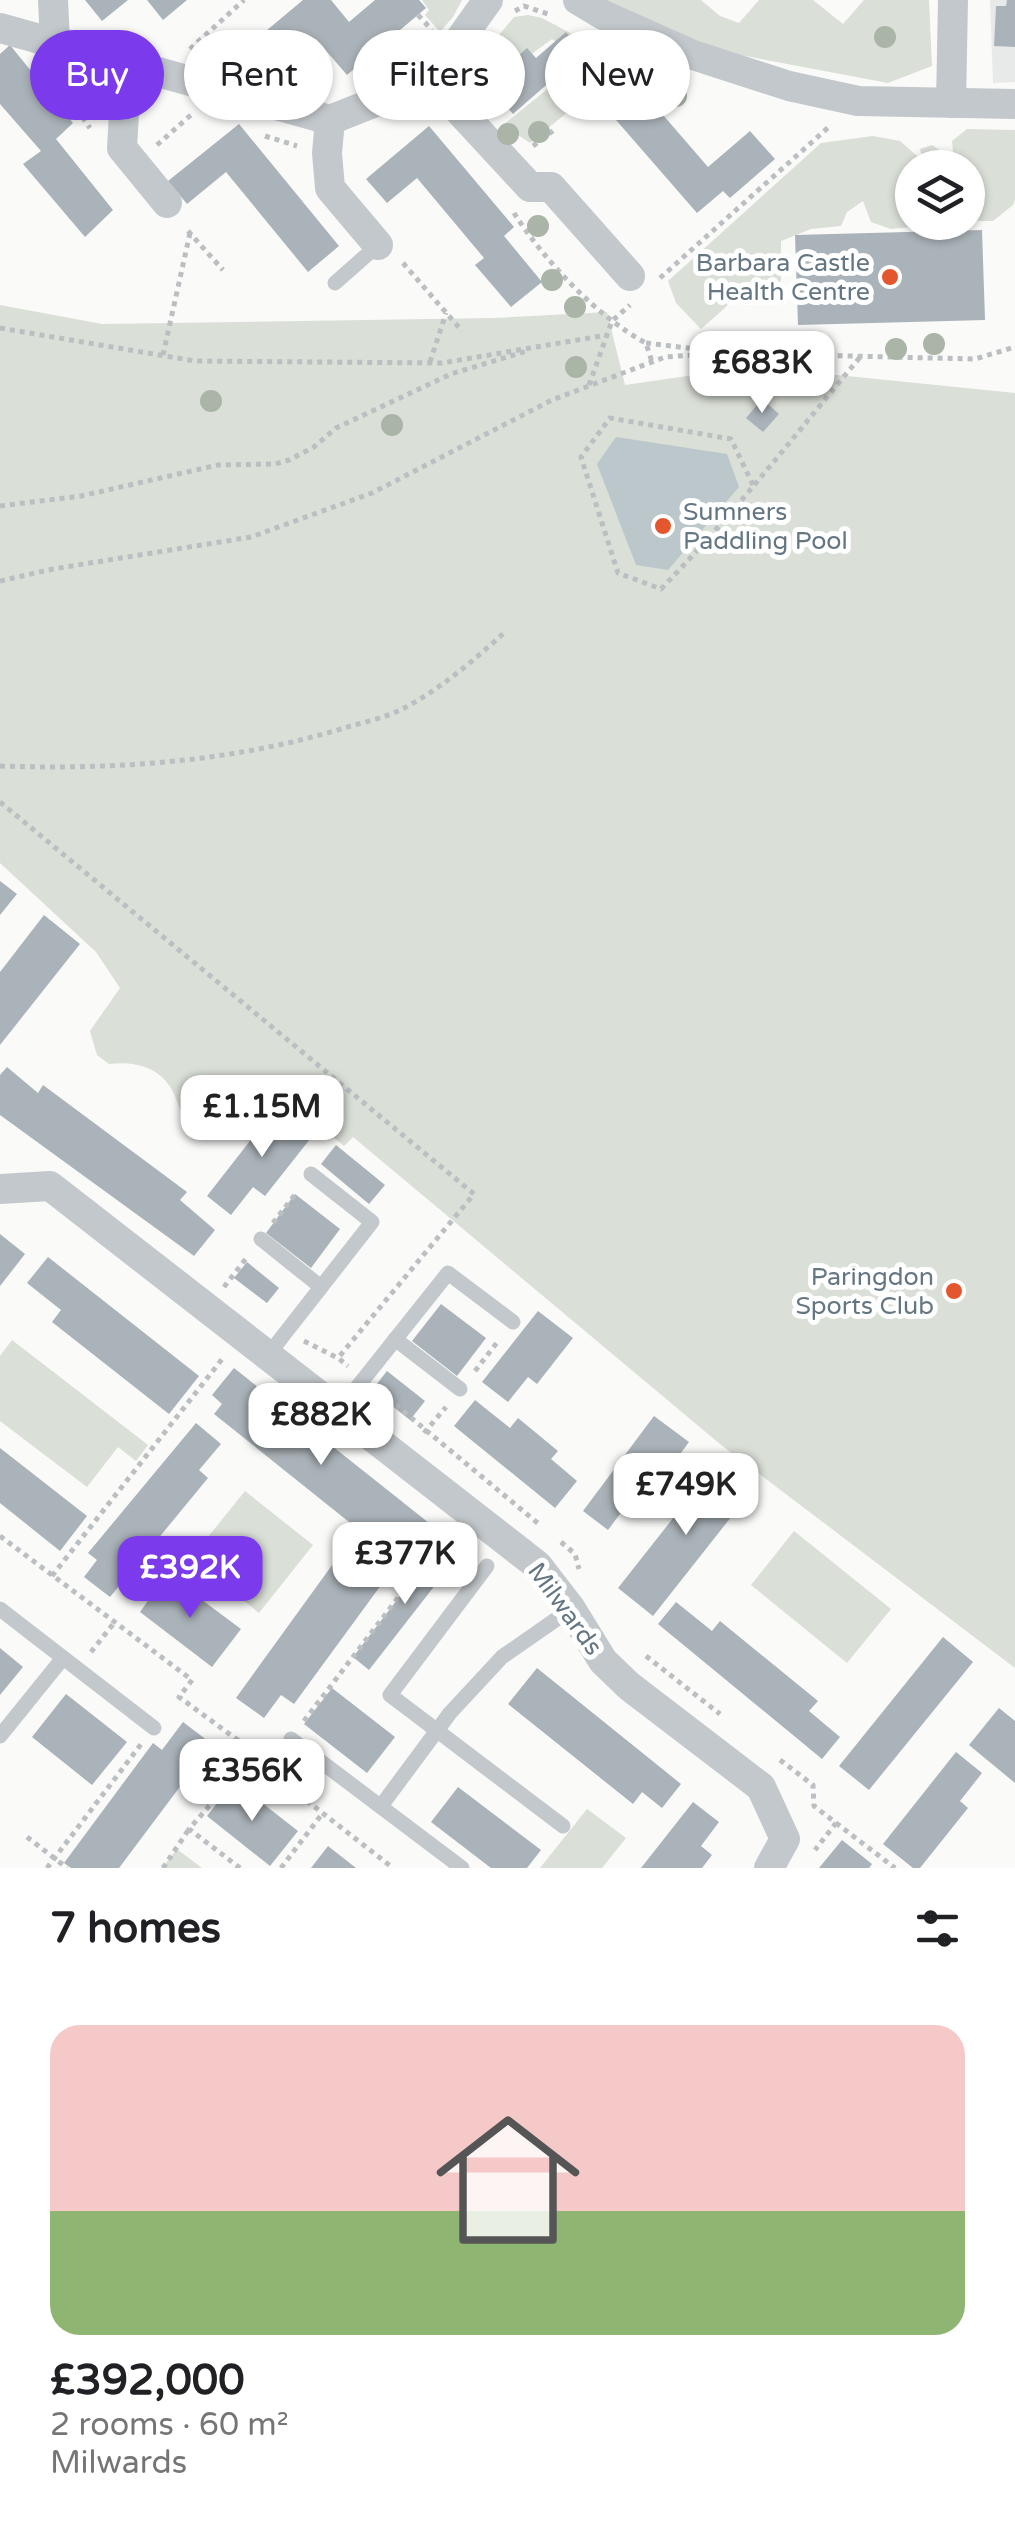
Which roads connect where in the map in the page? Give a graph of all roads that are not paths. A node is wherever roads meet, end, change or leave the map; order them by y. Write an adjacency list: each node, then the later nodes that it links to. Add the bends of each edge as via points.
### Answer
1 (53, 0): 6 (street)
2 (953, 0): 9 (street)
3 (498, 7): 7 (street)
4 (572, 11): 9 (street, via 603,15 693,55 788,86 858,101)
5 (0, 28): 8 (street)
6 (55, 30)
7 (477, 30)
8 (30, 36)
9 (952, 103): 10 (street)
10 (1015, 104)
11 (123, 120): 14 (street, via 122,148)
12 (330, 120): 15 (street, via 330,188)
13 (468, 120): 17 (street, via 530,188 551,187)
14 (167, 202)
15 (378, 245): 16 (lane)
16 (335, 282)
17 (643, 284)
18 (311, 1174): 21 (lane, via 372,1222)
19 (0, 1188): 24 (street, Milwards, via 50,1186 241,1334)
20 (261, 1239): 21 (lane)
21 (321, 1286): 24 (lane)
22 (514, 1322): 23 (lane, via 448,1273)
23 (396, 1339): 25 (lane); 26 (lane)
24 (276, 1344): 26 (street, Milwards)
25 (460, 1389)
26 (339, 1410): 28 (street, Milwards, via 537,1565)
27 (487, 1566): 33 (lane, via 390,1695)
28 (571, 1609): 33 (lane, via 502,1657); 38 (street, Milwards, via 603,1660 629,1686 761,1787 785,1839)
29 (0, 1610): 30 (lane)
30 (63, 1658): 31 (lane); 32 (lane)
31 (154, 1728)
32 (2, 1729)
33 (437, 1731): 35 (lane); 36 (lane)
34 (291, 1738): 35 (lane)
35 (381, 1806): 37 (lane)
36 (563, 1826)
37 (462, 1868)
38 (769, 1868)

